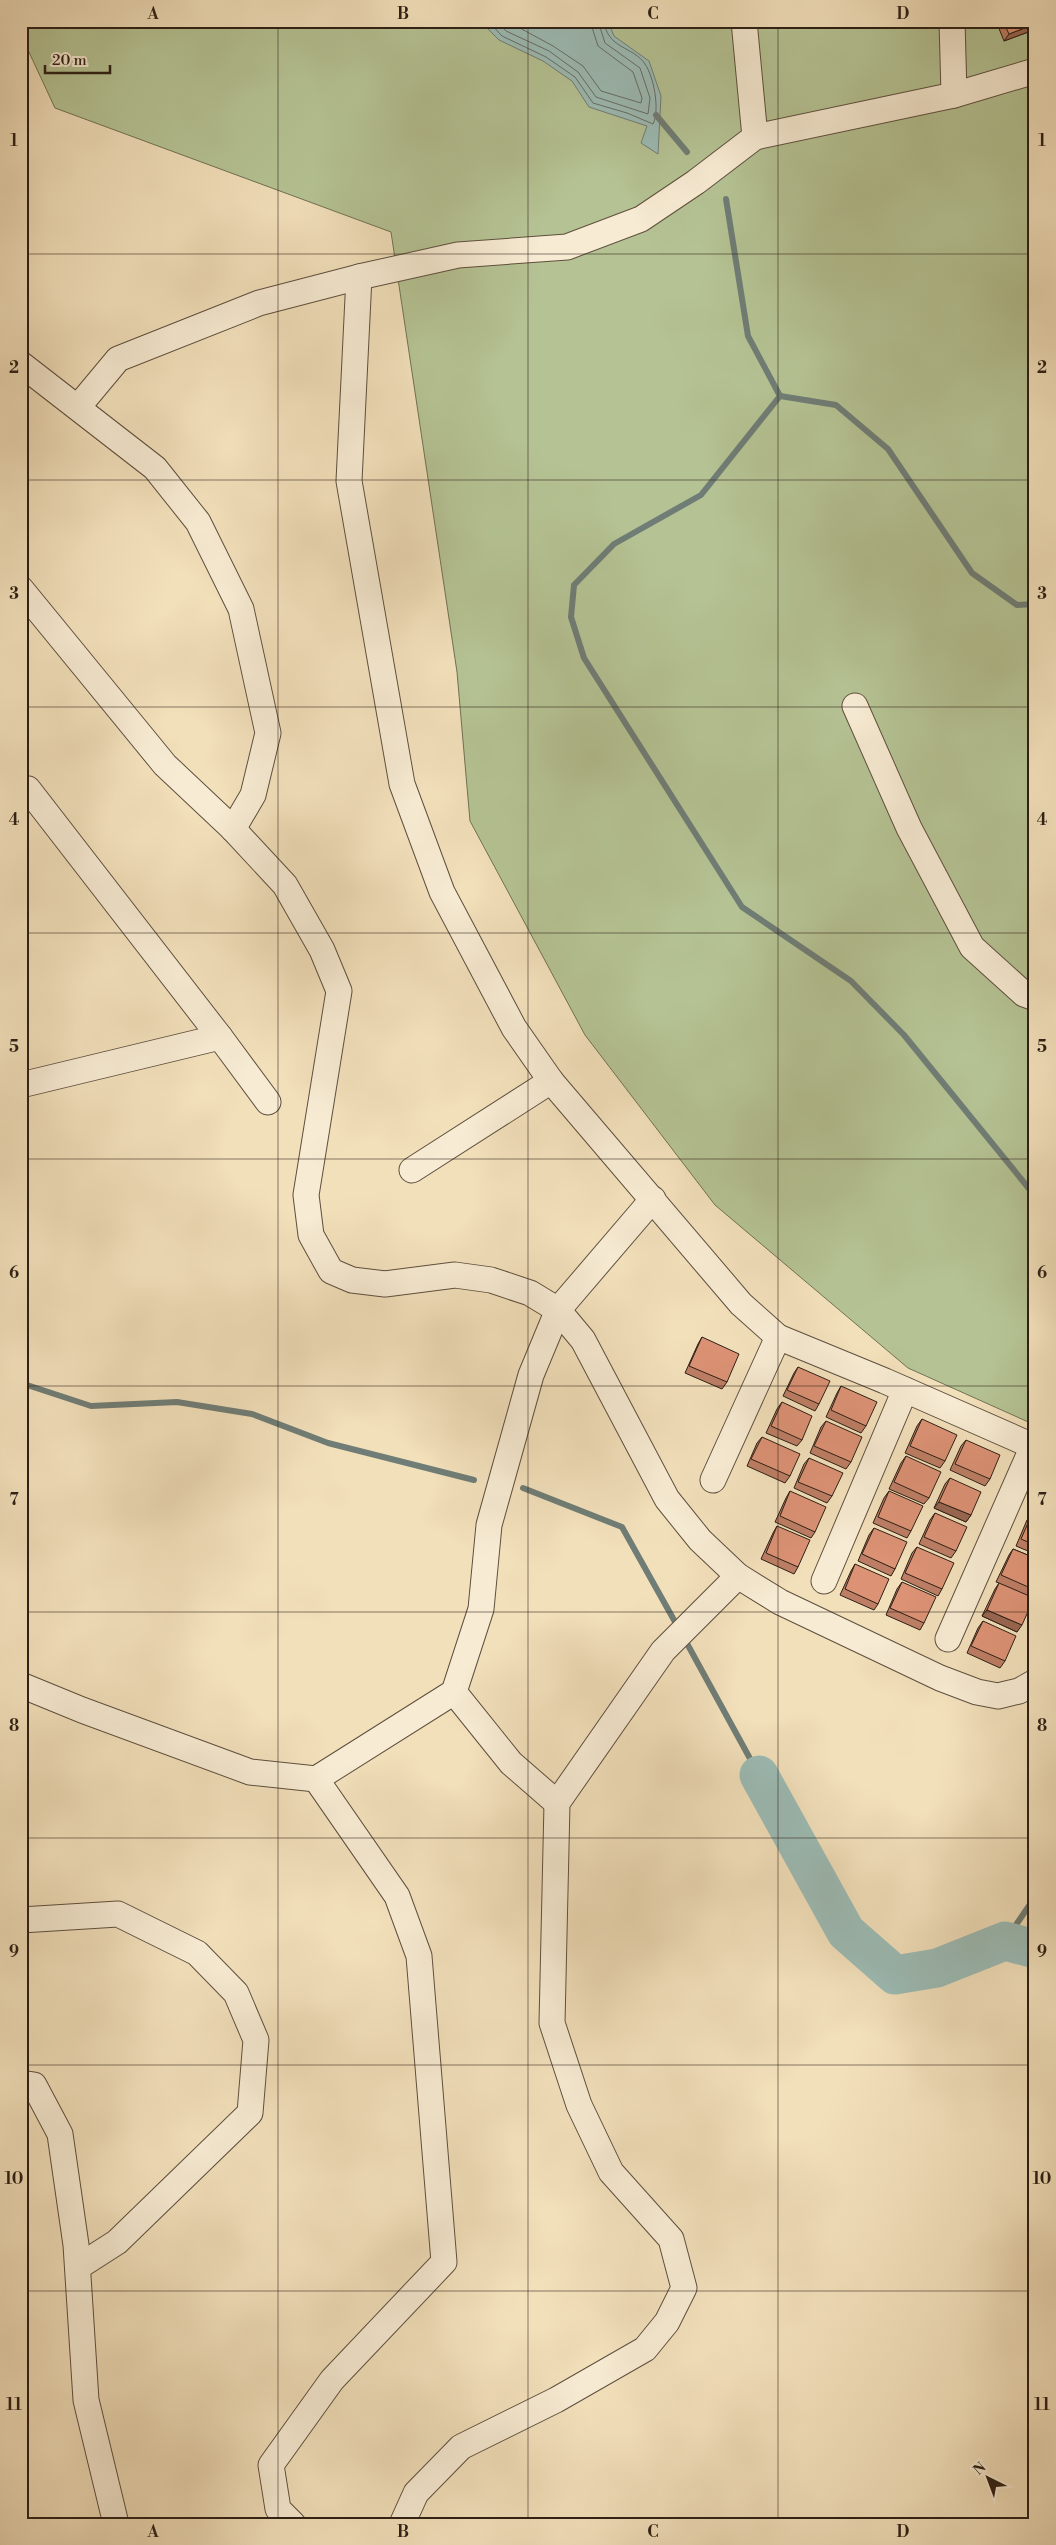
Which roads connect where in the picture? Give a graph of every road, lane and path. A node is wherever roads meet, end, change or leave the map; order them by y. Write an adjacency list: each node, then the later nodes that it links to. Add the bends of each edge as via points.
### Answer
1 (744, 21): 5 (street)
2 (952, 21): 4 (street)
3 (1035, 71): 4 (street)
4 (954, 95): 5 (street)
5 (754, 137): 6 (street, via 641,219 567,247 458,255)
6 (359, 277): 8 (street, via 259,303 118,359); 15 (street, via 350,480 402,784 442,892 514,1028)
7 (21, 364): 8 (street)
8 (78, 408): 12 (street, via 155,468 198,522 241,609 268,733 253,795)
9 (21, 589): 12 (street, via 165,765)
10 (855, 706): 13 (street, via 909,828 972,947 1024,994)
11 (28, 789): 14 (street)
12 (233, 829): 20 (street, via 285,885 322,950 339,991 306,1196 311,1235 331,1271 352,1280 385,1284 455,1275 491,1280 530,1293)
13 (1035, 998)
14 (220, 1037): 16 (street); 17 (street)
15 (551, 1081): 18 (street); 19 (street)
16 (21, 1085)
17 (268, 1102)
18 (412, 1170)
19 (653, 1199): 20 (street); 21 (street, via 741,1304)
20 (558, 1310): 25 (street, via 583,1340 603,1374 667,1499 700,1540); 30 (street, via 530,1375 494,1506 489,1525 481,1609)
21 (778, 1338): 22 (street); 24 (street)
22 (905, 1390): 23 (street); 26 (street)
23 (1034, 1447): 27 (street)
24 (713, 1480)
25 (738, 1576): 28 (street, via 795,1610 976,1692 998,1696 1019,1691); 32 (street, via 663,1651)
26 (824, 1580)
27 (948, 1639)
28 (1035, 1682)
29 (21, 1684): 31 (street, via 250,1772)
30 (454, 1692): 31 (street); 32 (street, via 511,1763)
31 (316, 1779): 37 (street, via 397,1896 419,1956 444,2262 332,2380 271,2465 278,2510)
32 (557, 1803): 38 (street, via 552,2023 579,2105 611,2172 671,2239 684,2288 667,2322 645,2348 556,2400 461,2447 416,2492)
33 (21, 1920): 35 (street, via 118,1914 197,1953 236,1994 256,2040 250,2113 117,2242)
34 (21, 2083): 35 (street, via 34,2085 60,2134)
35 (78, 2267): 36 (street, via 86,2400)
36 (116, 2524)
37 (293, 2524)
38 (402, 2524)

